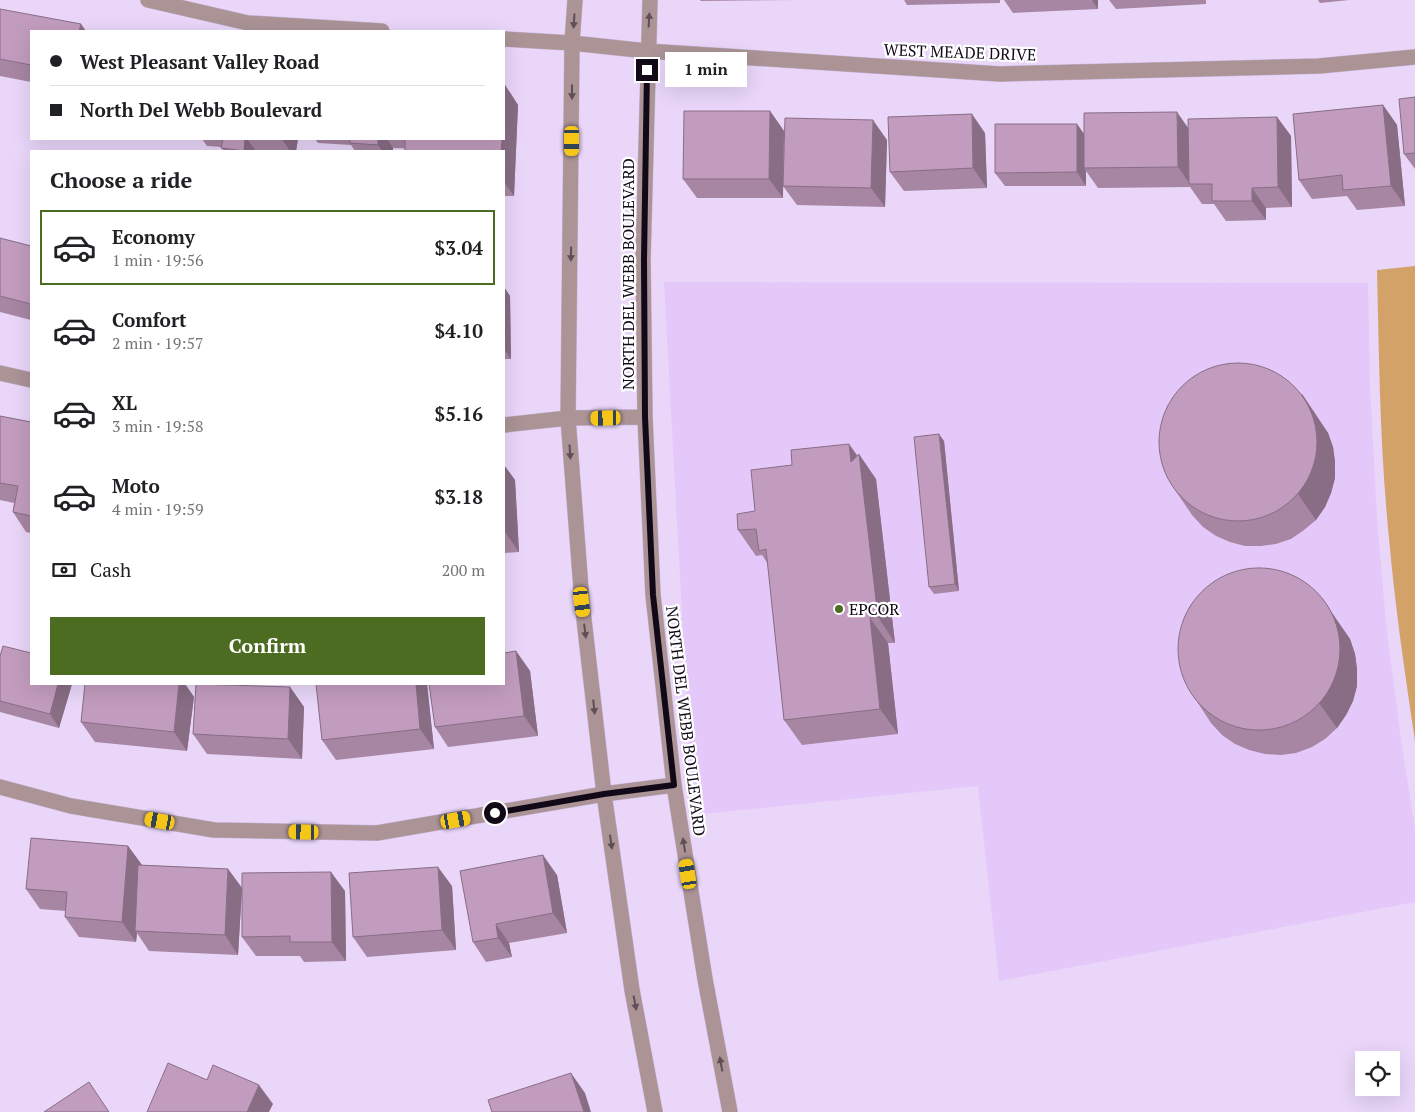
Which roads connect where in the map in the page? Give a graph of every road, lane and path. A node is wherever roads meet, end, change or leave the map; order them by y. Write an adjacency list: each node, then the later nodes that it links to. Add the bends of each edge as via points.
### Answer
1 (148, 0): 4 (street, via 248,23)
2 (575, 0): 6 (street, one-way to 6)
3 (650, 0): 7 (street, NORTH DEL WEBB BOULEVARD, one-way to 3)
4 (365, 30)
5 (505, 39): 6 (street, WEST MEADE DRIVE)
6 (572, 43): 7 (street, WEST MEADE DRIVE); 12 (street, one-way to 12)
7 (647, 51): 8 (street, WEST MEADE DRIVE, via 1000,74 1320,66); 11 (street, NORTH DEL WEBB BOULEVARD)
8 (1415, 57)
9 (0, 373): 10 (street)
10 (30, 380)
11 (645, 417): 12 (street); 14 (street, NORTH DEL WEBB BOULEVARD, via 653,595)
12 (568, 418): 13 (street); 16 (street, one-way to 16, via 582,602)
13 (505, 425)
14 (674, 785): 16 (street); 18 (street, NORTH DEL WEBB BOULEVARD, one-way to 14)
15 (0, 787): 16 (street, via 71,806 214,830 377,833)
16 (604, 794): 17 (street, one-way to 17, via 632,990)
17 (655, 1112)
18 (730, 1112)

